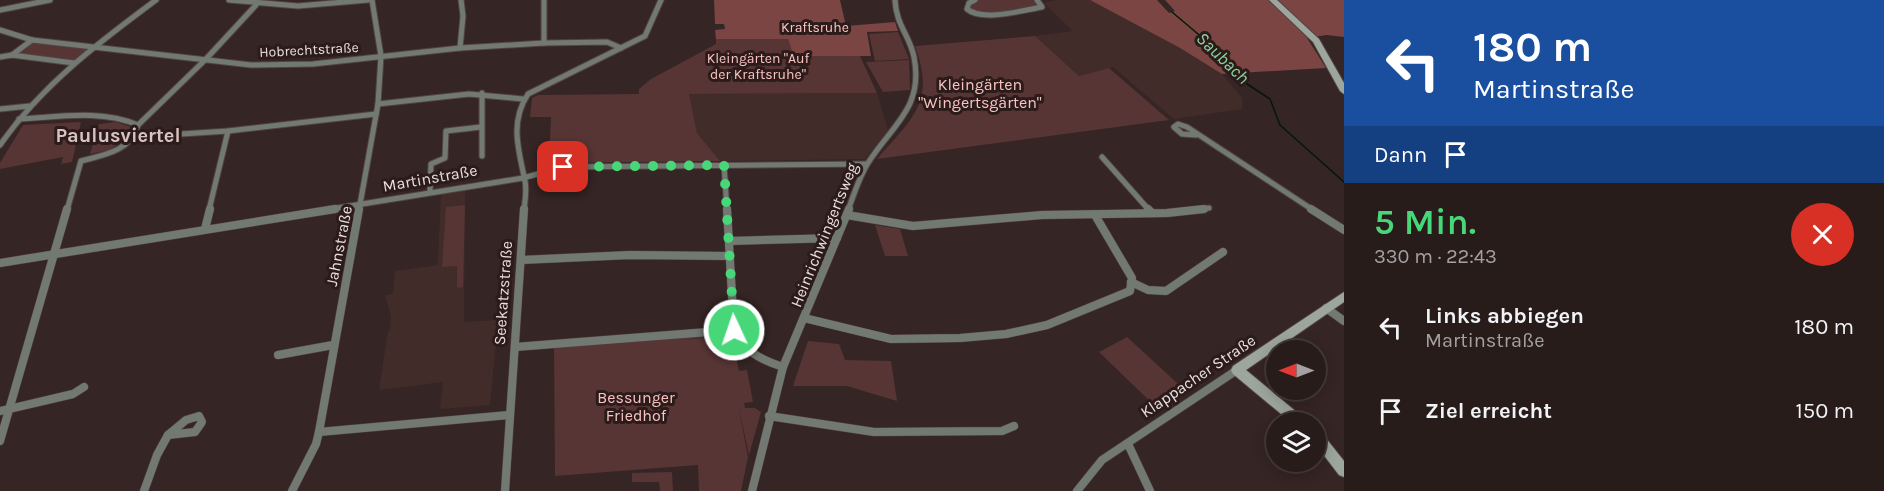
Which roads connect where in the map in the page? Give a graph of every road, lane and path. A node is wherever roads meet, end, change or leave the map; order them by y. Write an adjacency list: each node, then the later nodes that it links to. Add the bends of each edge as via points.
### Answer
1 (50, 0): 14 (street)
2 (156, 0): 18 (street)
3 (229, 0): 13 (street)
4 (368, 0): 13 (street, via 317,7)
5 (372, 0): 22 (street, Jahnstraße)
6 (461, 0): 19 (street)
7 (544, 0): 17 (street)
8 (661, 0): 20 (street, via 645,36)
9 (895, 0): 42 (street, Heinrichwingertsweg, via 896,17 914,56 915,94 906,115)
10 (975, 0): 11 (street, via 967,9 976,15 1011,14 1042,7)
11 (1037, 0)
12 (1273, 0): 26 (main road, via 1316,41)
13 (253, 3): 24 (street)
14 (0, 10)
15 (0, 30): 16 (street, Hobrechtstraße)
16 (32, 40): 18 (street, Hobrechtstraße); 21 (street)
17 (544, 43): 19 (street, Hobrechtstraße); 20 (street, Hobrechtstraße, via 607,42)
18 (94, 46): 24 (street, Hobrechtstraße); 25 (street)
19 (460, 48): 22 (street, Hobrechtstraße)
20 (621, 48): 28 (street)
21 (12, 55): 23 (street); 25 (street)
22 (381, 56): 24 (street, Hobrechtstraße, via 280,65); 29 (street, Jahnstraße)
23 (0, 57)
24 (206, 59): 34 (street)
25 (74, 63): 30 (street)
26 (1344, 91)
27 (482, 93): 28 (street); 29 (street); 35 (street)
28 (523, 99): 44 (street, Seekatzstraße, via 517,115)
29 (378, 104): 32 (street, Jahnstraße)
30 (30, 106): 31 (street); 33 (street)
31 (0, 109)
32 (376, 114): 36 (street); 46 (street, Jahnstraße)
33 (19, 119): 34 (street, via 109,118); 39 (street)
34 (138, 125): 38 (street)
35 (481, 127): 40 (street); 45 (street, via 446,130 445,158 431,165)
36 (228, 131): 38 (street); 51 (street)
37 (1196, 135): 52 (street)
38 (134, 137): 56 (street, via 112,152 81,161)
39 (0, 145)
40 (482, 156)
41 (1102, 158): 48 (street)
42 (867, 164): 43 (street, Martinstraße); 49 (street, Heinrichwingertsweg)
43 (724, 165): 44 (street, Martinstraße, via 583,165); 54 (street)
44 (523, 177): 45 (street, Martinstraße); 58 (street, Seekatzstraße)
45 (430, 191): 46 (street, Martinstraße)
46 (360, 204): 51 (street, Martinstraße); 66 (street, Jahnstraße)
47 (1209, 208): 48 (street)
48 (1152, 213): 50 (street)
49 (847, 215): 50 (street, via 913,226 1042,214); 53 (street, Heinrichwingertsweg)
50 (1095, 215): 60 (street)
51 (205, 229): 56 (street, Martinstraße)
52 (1344, 230)
53 (837, 238): 54 (street); 63 (street, Heinrichwingertsweg)
54 (729, 241): 57 (street)
55 (1223, 252): 60 (street, via 1166,291 1148,290)
56 (55, 253): 59 (street, Martinstraße); 72 (street)
57 (729, 255): 58 (street); 65 (street)
58 (521, 260): 67 (street, Seekatzstraße)
59 (0, 262)
60 (1131, 282): 63 (street, via 1130,291 1090,308 1047,325 1005,334 891,339)
61 (1344, 296): 62 (main road, Klappacher Straße)
62 (1326, 308): 64 (street); 70 (main road, Klappacher Straße)
63 (804, 318): 69 (street, Heinrichwingertsweg)
64 (1344, 321)
65 (734, 330): 67 (street); 69 (street, via 743,349)
66 (333, 345): 68 (street); 78 (street, Jahnstraße)
67 (515, 347): 75 (street, Seekatzstraße)
68 (278, 355)
69 (783, 368): 76 (street, Heinrichwingertsweg)
70 (1237, 370): 74 (main road); 81 (street, Klappacher Straße)
71 (84, 387): 72 (street, via 72,394)
72 (9, 408): 73 (street); 80 (street)
73 (0, 411)
74 (1288, 412)
75 (509, 415): 78 (street); 86 (street, Seekatzstraße)
76 (769, 416): 77 (street, via 874,432 1002,431); 87 (street, Heinrichwingertsweg)
77 (1014, 426)
78 (319, 432): 85 (street, Jahnstraße)
79 (166, 435): 84 (street)
80 (0, 441)
81 (1128, 444): 88 (street, Klappacher Straße, via 1102,460); 89 (street)
82 (1326, 447): 83 (main road)
83 (1342, 464)
84 (144, 491)
85 (292, 491)
86 (505, 491)
87 (752, 491)
88 (1077, 491)
89 (1150, 491)

